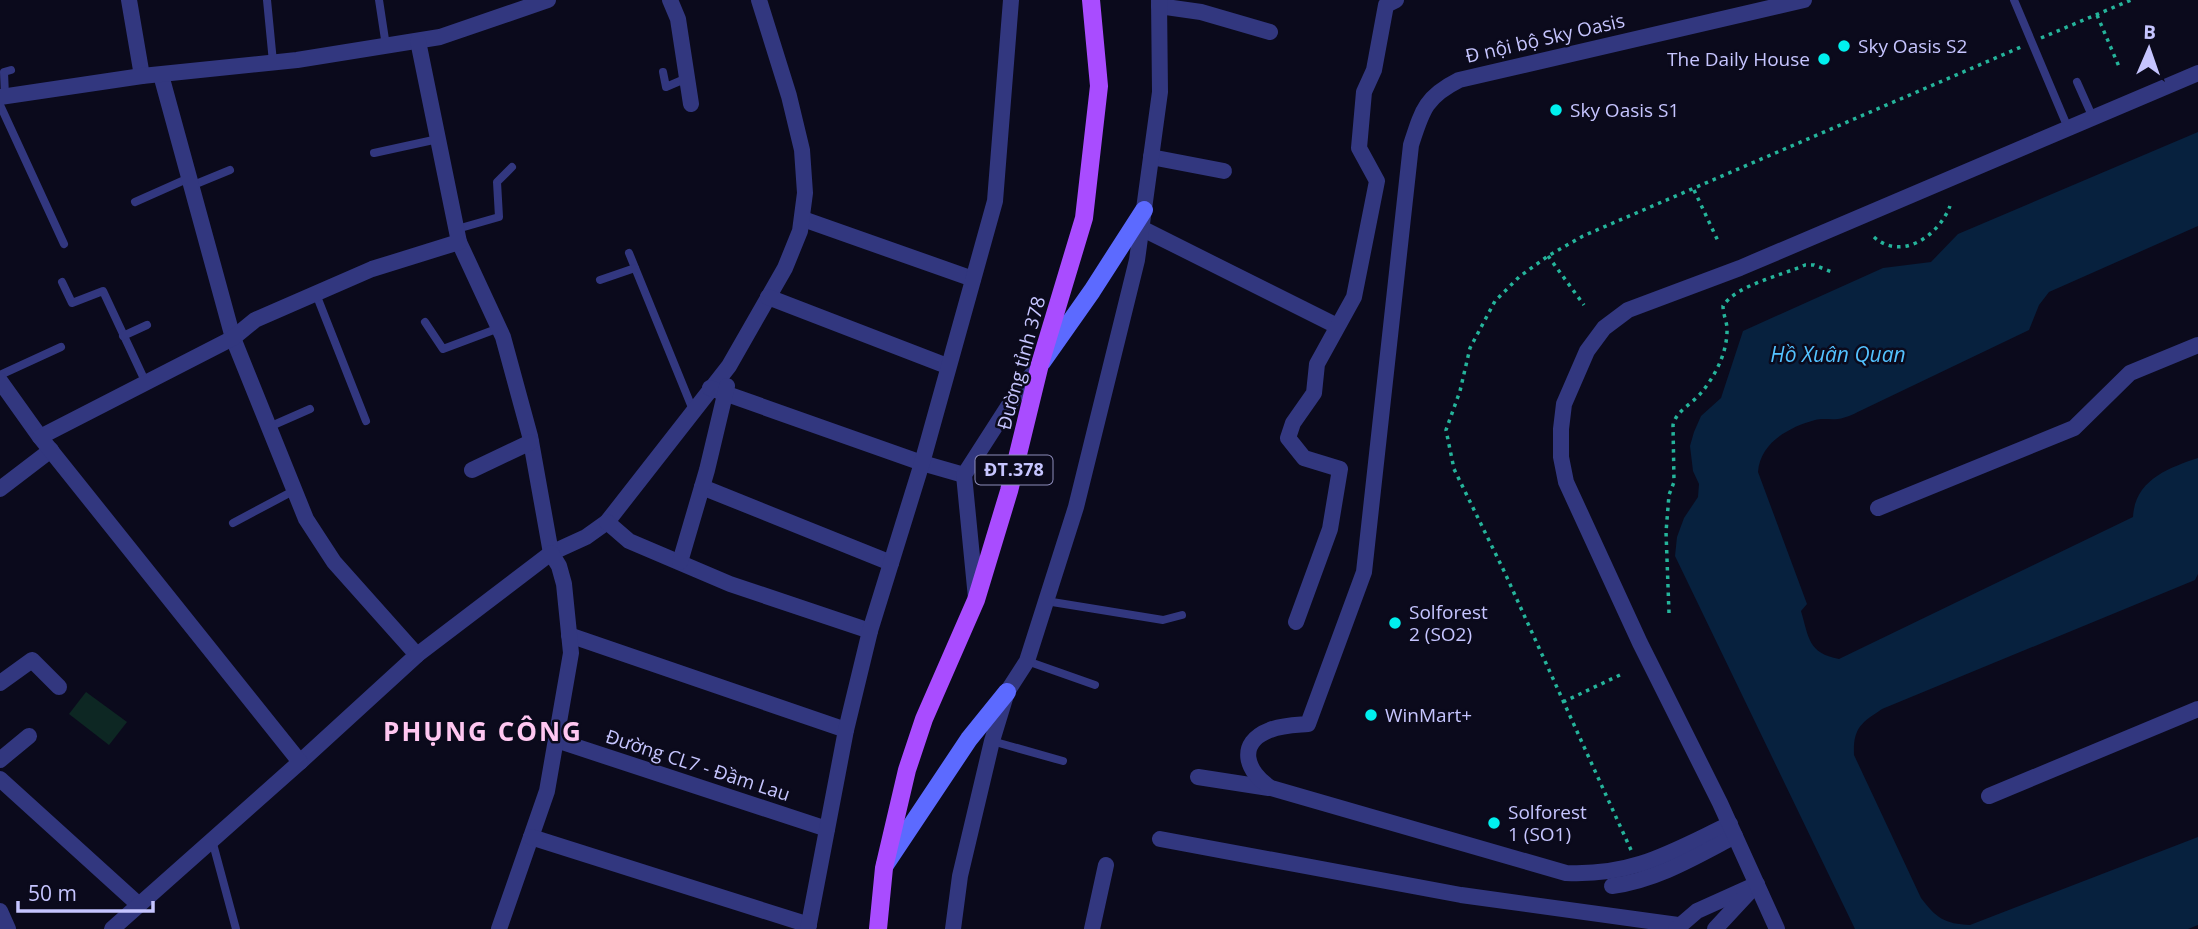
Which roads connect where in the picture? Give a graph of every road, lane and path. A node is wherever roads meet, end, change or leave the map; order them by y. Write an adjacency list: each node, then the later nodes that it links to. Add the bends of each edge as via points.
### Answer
1 (129, 0): 25 (street)
2 (267, 0): 19 (lane)
3 (379, 0): 18 (lane)
4 (548, 0): 16 (street)
5 (670, 0): 26 (street, via 678,19)
6 (759, 0): 42 (street, via 803,150)
7 (1011, 0): 52 (street, via 995,201)
8 (1091, 0): 66 (main road, Đường tỉnh 378 / ĐT.378, via 1099,86 1084,218)
9 (1395, 0): 60 (street, via 1386,5 1374,70 1364,92 1359,148 1377,181 1354,296)
10 (1804, 0): 117 (street, Đ nội bộ Sky Oasis, via 1459,80 1431,98 1411,145 1364,572 1308,724 1269,730 1251,747 1249,764 1254,775)
11 (2014, 0): 17 (lane)
12 (2131, 0): 14 (path)
13 (1159, 3): 15 (street); 34 (street, via 1160,92)
14 (2096, 15): 17 (path); 20 (path)
15 (1270, 32)
16 (418, 41): 18 (street); 32 (street)
17 (2032, 42): 31 (lane); 39 (path)
18 (386, 46): 19 (street)
19 (273, 62): 24 (street)
20 (2120, 68)
21 (11, 70): 28 (lane, via 4,72)
22 (663, 72): 26 (lane, via 666,87)
23 (2198, 73): 30 (street)
24 (161, 75): 25 (street); 38 (street)
25 (142, 76): 28 (street)
26 (687, 78): 29 (street)
27 (2077, 82): 30 (lane)
28 (2, 99): 47 (lane)
29 (691, 104)
30 (2093, 118): 31 (street)
31 (2068, 128): 120 (street, via 1740,268 1629,310 1604,328 1587,351 1564,404 1561,457 1566,482)
32 (438, 139): 33 (lane); 44 (street)
33 (374, 153)
34 (1151, 157): 37 (street); 43 (street)
35 (512, 167): 44 (lane, via 497,182 499,217)
36 (230, 170): 38 (lane)
37 (1224, 171)
38 (190, 182): 40 (lane); 63 (street)
39 (1694, 190): 46 (path); 49 (path, via 1583,236)
40 (135, 202)
41 (1950, 205): 45 (path, via 1925,240 1900,247)
42 (803, 219): 52 (street); 56 (street, via 794,248)
43 (1142, 219): 60 (street); 66 (main road); 93 (street, via 1137,260 1076,507)
44 (458, 235): 55 (street); 61 (street)
45 (1874, 237)
46 (1718, 242)
47 (64, 244)
48 (629, 253): 50 (lane)
49 (1548, 256): 57 (path); 106 (path, via 1495,302 1470,348 1446,430 1454,469)
50 (635, 268): 53 (lane); 75 (lane)
51 (1832, 272): 94 (path, via 1805,265 1739,291 1723,306 1726,340 1719,365 1700,394 1674,418 1674,482 1666,533)
52 (972, 279): 68 (street)
53 (600, 280)
54 (62, 282): 62 (lane, via 72,303 103,291)
55 (316, 293): 63 (street, via 255,320); 76 (lane)
56 (768, 297): 67 (street); 68 (street)
57 (1584, 305)
58 (425, 322): 61 (lane, via 443,349)
59 (148, 325): 62 (lane)
60 (1337, 326): 96 (street, via 1317,363 1314,393 1288,438 1304,457 1340,469 1330,529)
61 (499, 328): 78 (street)
62 (124, 336): 71 (lane)
63 (233, 338): 71 (street); 77 (street)
64 (2198, 345): 86 (street, via 2130,373 2074,428)
65 (61, 347): 69 (lane)
66 (1040, 364): 82 (street); 92 (main road, Đường tỉnh 378 / ĐT.378)
67 (729, 366): 72 (street); 73 (street)
68 (947, 366): 80 (street)
69 (0, 375)
70 (0, 381): 79 (street)
71 (146, 383): 79 (street)
72 (710, 388): 73 (street); 75 (street)
73 (726, 394): 80 (street); 83 (street)
74 (310, 409): 77 (lane)
75 (694, 410): 88 (street)
76 (366, 421)
77 (269, 427): 85 (street)
78 (531, 442): 81 (street); 89 (street)
79 (45, 443): 84 (street); 114 (street)
80 (922, 463): 82 (street); 91 (street)
81 (472, 470)
82 (964, 475): 92 (street)
83 (702, 487): 90 (street); 91 (street)
84 (0, 489)
85 (295, 490): 87 (lane); 99 (street, via 306,519 334,562)
86 (1878, 508)
87 (233, 523)
88 (607, 523): 89 (street); 90 (street, via 629,541)
89 (551, 553): 98 (street, via 564,584); 99 (street)
90 (680, 562): 97 (street, via 730,584)
91 (891, 563): 97 (street)
92 (976, 600): 126 (main road, Đường tỉnh 378 / ĐT.378, via 924,719)
93 (1046, 601): 95 (lane, via 1163,620); 100 (street)
94 (1669, 614)
95 (1182, 615)
96 (1296, 622)
97 (870, 631): 108 (street)
98 (569, 635): 108 (street); 110 (street, via 571,653)
99 (417, 655): 114 (street)
100 (1027, 661): 103 (lane); 105 (street)
101 (1620, 675): 106 (path)
102 (0, 683): 104 (street, via 33,660)
103 (1096, 685)
104 (59, 687)
105 (1007, 692): 111 (street); 126 (main road, via 969,739)
106 (1563, 702): 124 (path)
107 (2198, 709): 118 (street)
108 (846, 730): 119 (street)
109 (29, 736): 112 (street)
110 (556, 740): 119 (street, Đường CL7 - Đầm Lau); 121 (street, via 547,791)
111 (992, 741): 113 (lane); 138 (street, via 960,876)
112 (0, 760)
113 (1063, 761)
114 (300, 762): 123 (street)
115 (1198, 777): 117 (street)
116 (0, 779): 129 (street)
117 (1271, 788): 120 (street, via 1566,873 1615,872)
118 (1989, 796)
119 (827, 829): 131 (street)
120 (1732, 830): 127 (street); 128 (street, via 1657,875)
121 (531, 838): 131 (street); 136 (street)
122 (1160, 839): 132 (street, via 1461,895)
123 (212, 840): 129 (street); 135 (lane)
124 (1635, 858)
125 (1106, 865): 139 (street)
126 (884, 868): 137 (main road, Đường tỉnh 378 / ĐT.378)
127 (1757, 884): 132 (street, via 1711,903); 140 (street); 141 (street)
128 (1612, 886)
129 (139, 905): 134 (street)
130 (0, 911): 133 (street)
131 (808, 927)
132 (1677, 927)
133 (8, 929)
134 (112, 929)
135 (236, 929)
136 (499, 929)
137 (878, 929)
138 (953, 929)
139 (1092, 929)
140 (1715, 929)
141 (1777, 929)

